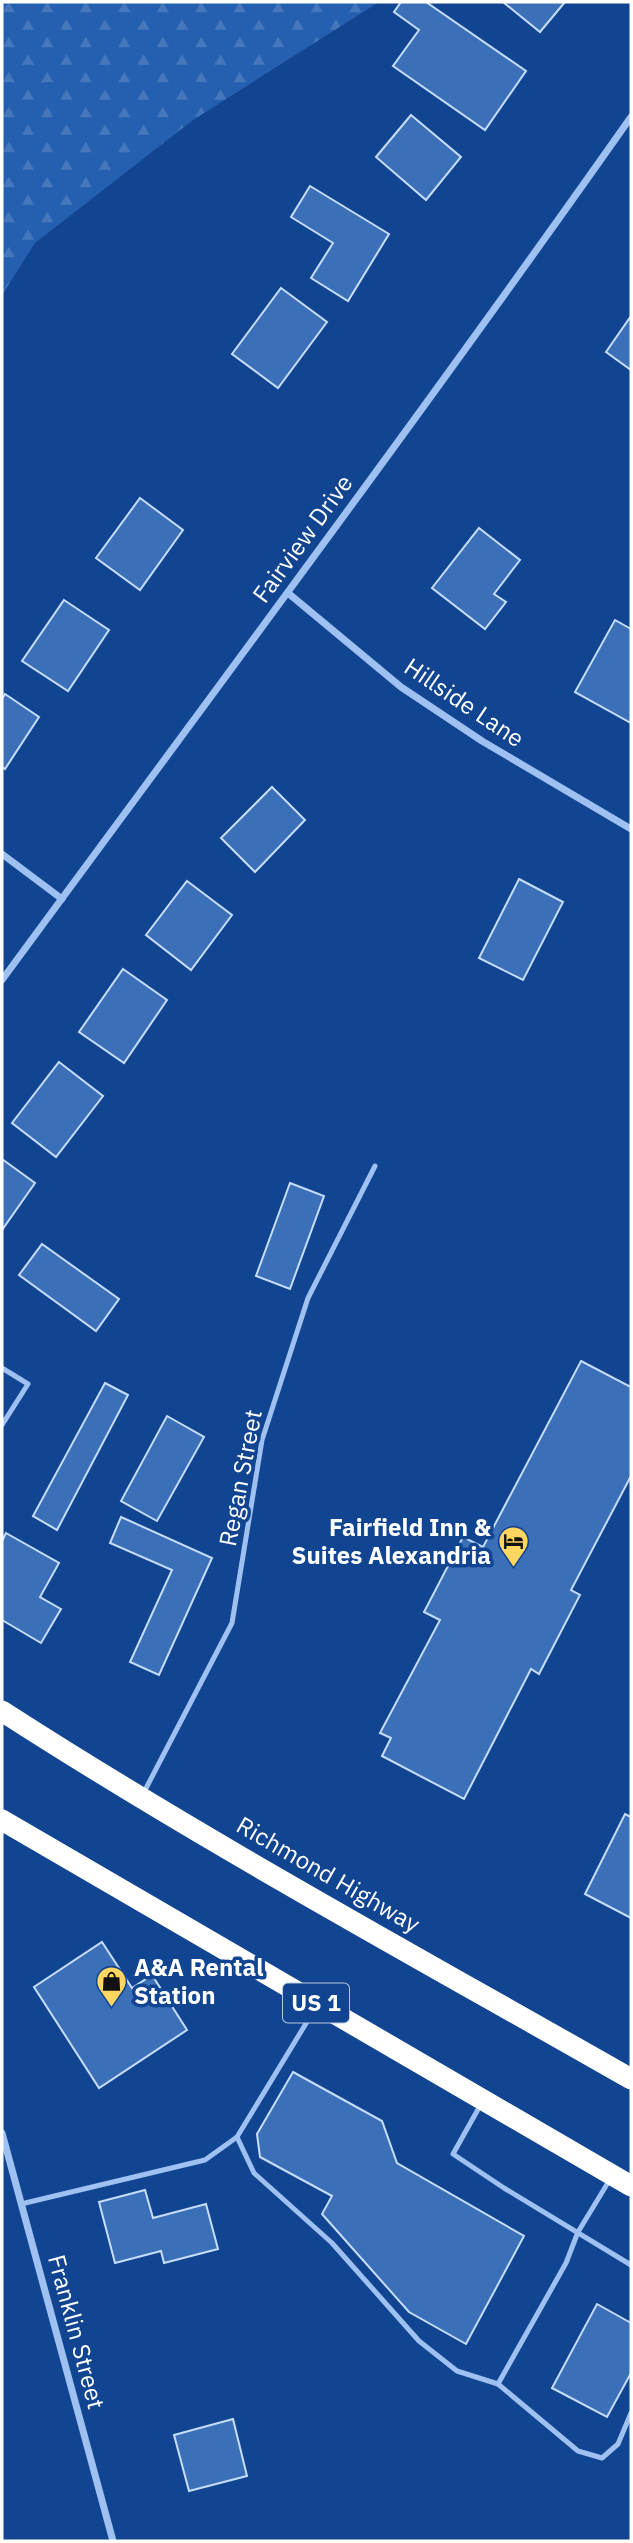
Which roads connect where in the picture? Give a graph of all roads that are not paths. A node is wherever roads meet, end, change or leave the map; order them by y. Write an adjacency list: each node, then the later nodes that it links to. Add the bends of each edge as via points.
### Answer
1 (631, 117): 2 (street, Fairview Drive)
2 (288, 593): 3 (street, Hillside Lane, via 401,687); 5 (street, Fairview Drive)
3 (631, 829)
4 (2, 854): 5 (street)
5 (62, 899): 6 (street, Fairview Drive)
6 (2, 980)
7 (375, 1166): 11 (lane, Regan Street, via 308,1298 267,1427 232,1623)
8 (2, 1368): 9 (lane, via 27,1384)
9 (2, 1424)
10 (2, 1711): 11 (highway, Richmond Highway)
11 (142, 1796): 14 (highway, Richmond Highway)
12 (2, 1820): 13 (highway, US 1)
13 (317, 2004): 15 (highway, US 1); 17 (lane)
14 (631, 2079)
15 (483, 2100): 18 (highway, US 1); 21 (lane, via 453,2154)
16 (2, 2133): 20 (street, Franklin Street)
17 (237, 2137): 20 (lane, via 205,2160); 23 (lane, via 254,2173 332,2243 419,2341 457,2371)
18 (612, 2175): 19 (highway, US 1); 21 (lane)
19 (631, 2186)
20 (21, 2204): 25 (street, Franklin Street)
21 (578, 2232): 22 (lane); 23 (lane, via 566,2263)
22 (631, 2265)
23 (498, 2384): 24 (lane, via 578,2451 602,2458 618,2444)
24 (631, 2413)
25 (113, 2541)

